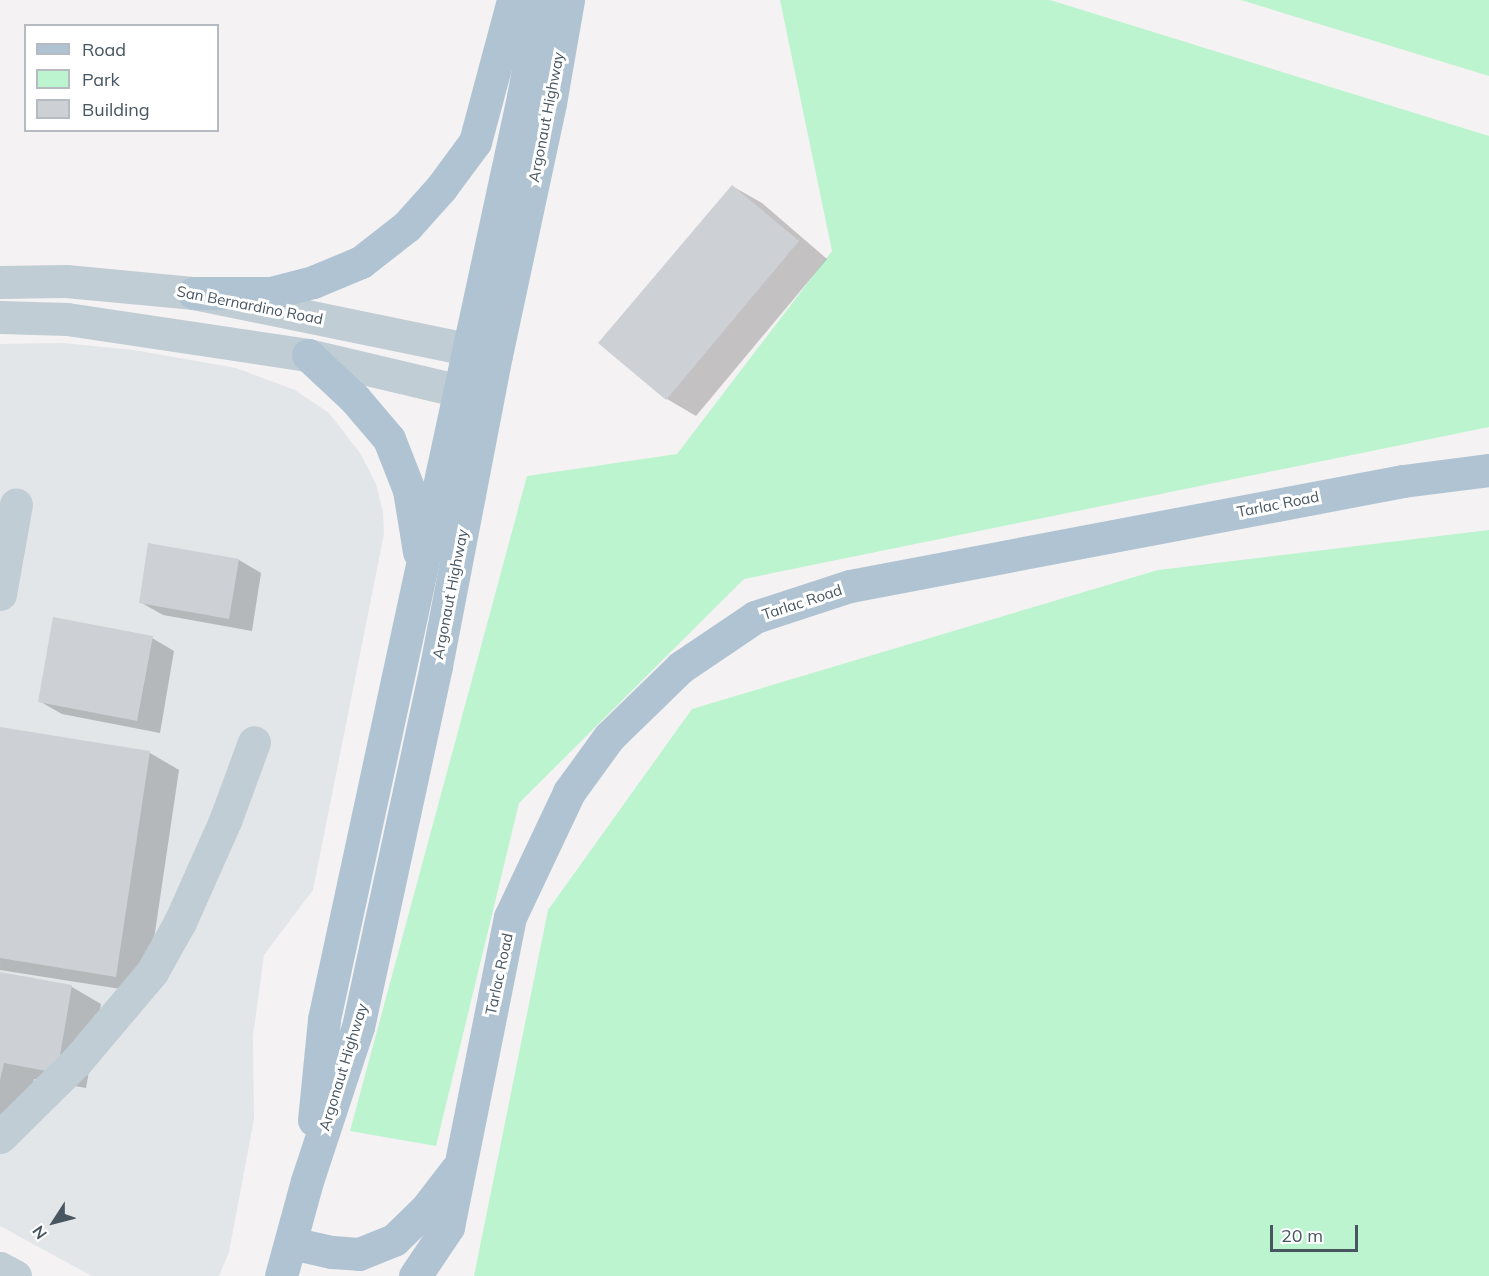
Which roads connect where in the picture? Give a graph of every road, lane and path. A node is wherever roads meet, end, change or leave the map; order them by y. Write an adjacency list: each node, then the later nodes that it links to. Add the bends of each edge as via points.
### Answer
1 (513, 0): 5 (main road, via 475,142 407,226 361,262 313,282 271,293)
2 (541, 0): 7 (main road, Argonaut Highway)
3 (568, 0): 7 (main road, Argonaut Highway, via 550,103)
4 (0, 282): 5 (street, San Bernardino Road, via 66,281)
5 (194, 292): 7 (street, San Bernardino Road)
6 (0, 317): 8 (street, via 67,319)
7 (482, 352): 9 (main road, Argonaut Highway)
8 (308, 355): 9 (street); 12 (main road, via 355,399 388,439 409,490)
9 (474, 393): 12 (main road, Argonaut Highway); 17 (main road, Argonaut Highway, via 436,666 358,1027)
10 (1489, 470): 16 (main road, Tarlac Road, via 1403,481 850,586 755,617 681,668 609,737 568,792 510,917)
11 (16, 504): 13 (street)
12 (422, 570): 17 (main road, Argonaut Highway, via 324,1019)
13 (0, 594)
14 (254, 742): 15 (street, via 225,821 180,922 152,972 76,1062)
15 (0, 1137)
16 (459, 1166): 18 (main road, Tarlac Road, via 426,1209 394,1240 359,1254); 22 (main road, Tarlac Road, via 448,1227)
17 (307, 1181): 18 (main road, Argonaut Highway)
18 (291, 1243): 21 (main road, Argonaut Highway)
19 (0, 1268): 20 (street)
20 (15, 1276)
21 (281, 1276)
22 (415, 1276)

